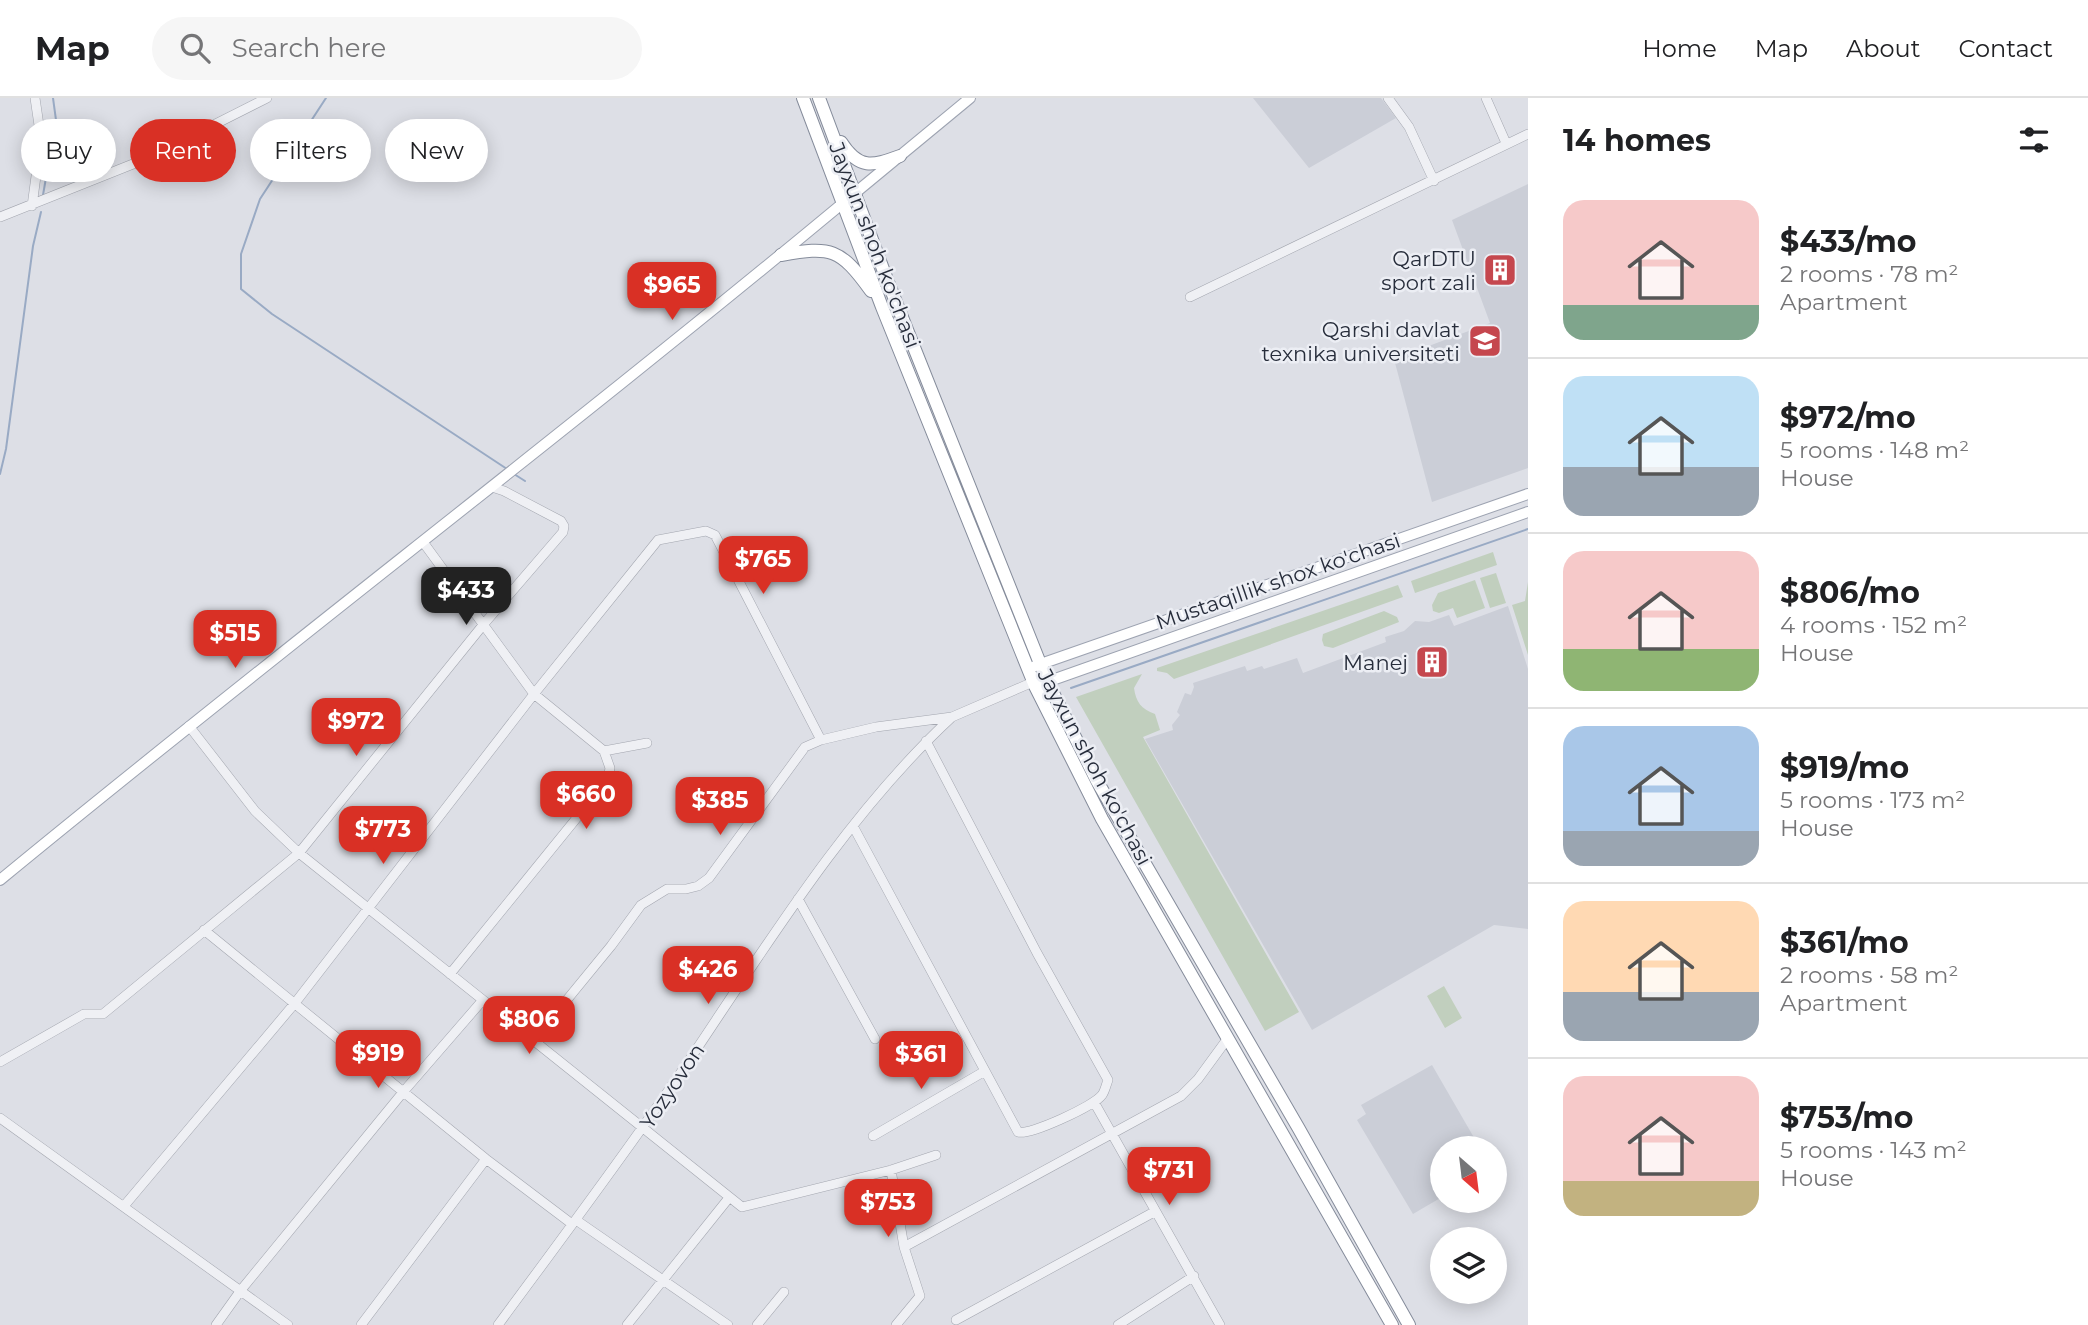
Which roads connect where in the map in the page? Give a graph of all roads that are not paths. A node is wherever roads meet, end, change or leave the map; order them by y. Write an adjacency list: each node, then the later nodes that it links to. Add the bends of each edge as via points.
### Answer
1 (35, 98): 14 (street, via 41,139)
2 (267, 98): 14 (street, via 148,158)
3 (803, 98): 13 (highway, Jayxun shoh ko'chasi)
4 (970, 98): 10 (main road)
5 (1388, 98): 11 (street, via 1409,127)
6 (1486, 98): 9 (street)
7 (822, 104): 10 (highway, via 852,157 864,164); 12 (highway, Jayxun shoh ko'chasi)
8 (1528, 134): 9 (street)
9 (1506, 143): 11 (street)
10 (900, 156): 12 (main road)
11 (1434, 181): 17 (street)
12 (855, 193): 13 (street); 24 (highway, Jayxun shoh ko'chasi)
13 (844, 203): 16 (main road); 18 (highway, Jayxun shoh ko'chasi)
14 (32, 206): 15 (street)
15 (0, 217)
16 (781, 255): 18 (highway, via 818,249 843,258); 19 (main road)
17 (1190, 297)
18 (882, 307): 24 (highway, Jayxun shoh ko'chasi)
19 (492, 487): 22 (main road); 23 (street, via 564,526)
20 (1528, 494): 24 (main road, Mustaqillik shox ko'chasi)
21 (1528, 512): 25 (main road, Mustaqillik shox ko'chasi)
22 (423, 542): 23 (street); 28 (main road)
23 (482, 625): 26 (street); 34 (street)
24 (1034, 666): 25 (highway, Jayxun shoh ko'chasi)
25 (1039, 683): 27 (street); 42 (highway, Jayxun shoh ko'chasi, via 1102,819); 77 (highway, Jayxun shoh ko'chasi)
26 (534, 694): 29 (street, via 658,540 706,531 715,535); 32 (street); 37 (street)
27 (952, 718): 29 (street, via 876,727); 30 (street, Yozyovon)
28 (189, 726): 34 (street, via 255,811); 35 (main road)
29 (821, 740): 44 (street, via 799,754 709,878 698,886 667,889 641,905)
30 (926, 741): 33 (street, Yozyovon); 48 (street, via 1108,1080)
31 (647, 743): 32 (street)
32 (604, 751): 39 (street, via 610,768 608,779)
33 (853, 826): 36 (street, Yozyovon); 46 (street)
34 (299, 853): 37 (street); 38 (street)
35 (0, 880)
36 (797, 899): 43 (street); 50 (street, Yozyovon)
37 (369, 907): 39 (street); 41 (street)
38 (204, 930): 41 (street); 45 (street, via 103,1014 84,1014)
39 (450, 974): 40 (street)
40 (482, 1000): 44 (street); 47 (street)
41 (295, 1003): 47 (street); 57 (street)
42 (1228, 1038): 51 (street, via 1181,1096); 76 (highway, Jayxun shoh ko'chasi)
43 (875, 1039)
44 (534, 1040): 50 (street)
45 (0, 1062)
46 (985, 1071): 48 (street, via 1022,1134); 52 (street)
47 (404, 1091): 54 (street); 63 (street)
48 (1094, 1102): 51 (street)
49 (0, 1118): 57 (street)
50 (643, 1129): 56 (street); 59 (street, Yozyovon)
51 (1113, 1134): 58 (street); 60 (street)
52 (873, 1136)
53 (936, 1155): 55 (street)
54 (486, 1159): 59 (street); 69 (street)
55 (891, 1170): 56 (street, via 748,1207); 60 (street)
56 (728, 1199): 62 (street)
57 (124, 1206): 63 (street)
58 (1154, 1212): 61 (street); 65 (street)
59 (574, 1222): 62 (street); 70 (street, Yozyovon)
60 (904, 1247): 74 (street, via 920,1296)
61 (1194, 1276): 66 (street); 75 (street)
62 (662, 1280): 71 (street); 72 (street)
63 (241, 1290): 67 (street); 68 (street)
64 (784, 1292): 73 (street)
65 (956, 1320)
66 (1122, 1324)
67 (216, 1325)
68 (288, 1325)
69 (361, 1325)
70 (498, 1325)
71 (627, 1325)
72 (728, 1325)
73 (757, 1325)
74 (896, 1325)
75 (1220, 1325)
76 (1392, 1325)
77 (1409, 1325)

